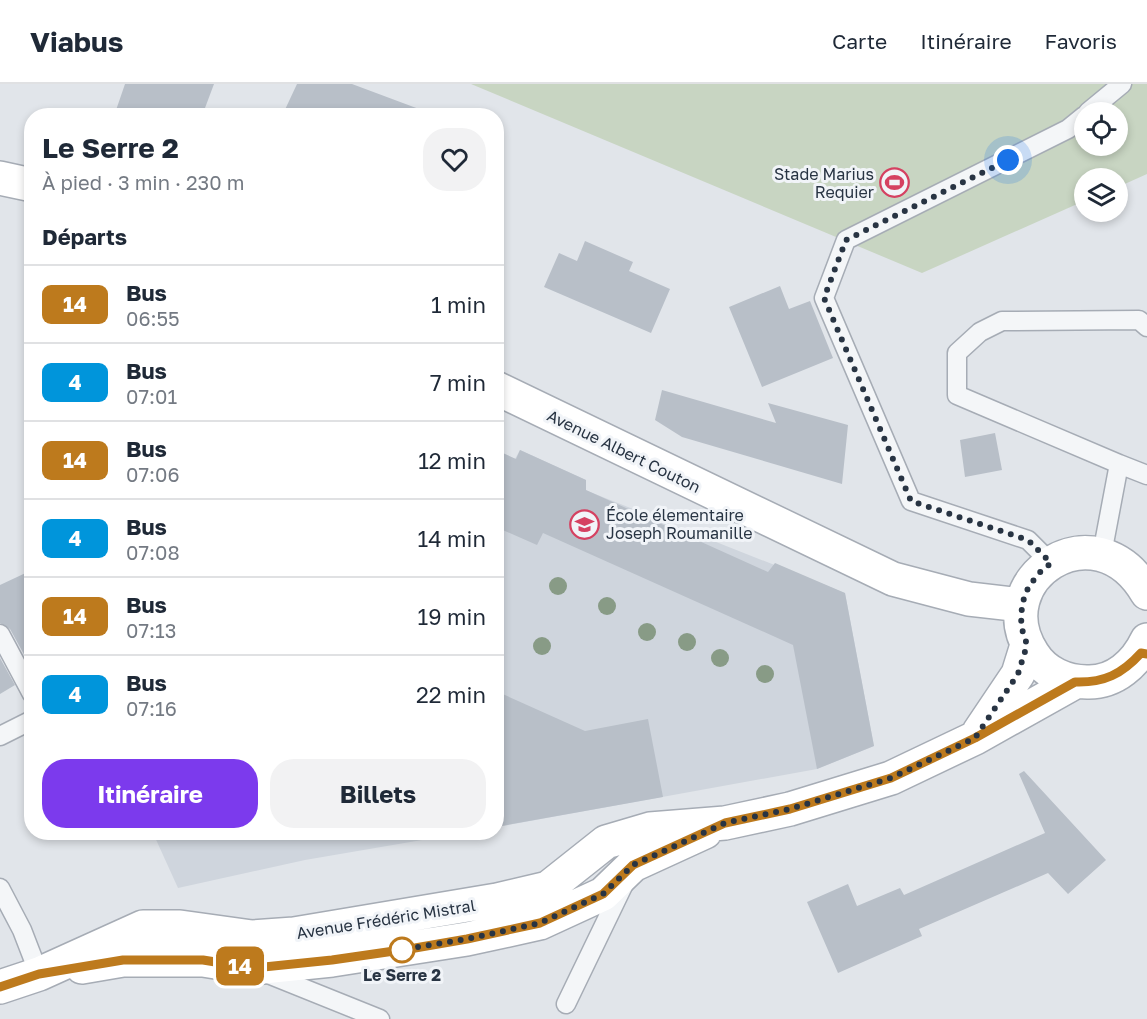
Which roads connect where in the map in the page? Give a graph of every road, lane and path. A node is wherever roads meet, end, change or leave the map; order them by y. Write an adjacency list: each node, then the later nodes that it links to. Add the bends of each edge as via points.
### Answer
1 (1122, 84): 2 (lane)
2 (1100, 102)
3 (1074, 124): 11 (lane, via 846,240 824,298 911,501 1028,540)
4 (0, 178): 5 (street)
5 (24, 183)
6 (1147, 327): 8 (lane, via 1139,320 1002,321 980,332 957,353 957,395)
7 (504, 392): 13 (street, Avenue Albert Couton, via 893,579 969,599)
8 (1119, 464): 9 (lane); 10 (lane)
9 (1147, 476)
10 (1102, 554): 11 (street, via 1084,552); 12 (street, via 1121,563)
11 (1051, 563): 13 (street, via 1028,588)
12 (1147, 593)
13 (1022, 604): 15 (street, via 1021,626)
14 (0, 634): 17 (lane)
15 (1027, 645): 18 (street, via 1055,675); 21 (street, via 1018,674)
16 (1145, 649): 18 (street, via 1112,677 1094,683)
17 (24, 679)
18 (1075, 682): 21 (street, Avenue Frédéric Mistral)
19 (24, 724): 20 (lane)
20 (0, 736)
21 (975, 738): 22 (street, Avenue Frédéric Mistral, via 891,778 790,809)
22 (725, 823): 23 (street, Avenue Frédéric Mistral); 27 (street, Avenue Frédéric Mistral, via 650,829 606,842 548,888 497,900 294,934 252,937 180,927 143,927)
23 (633, 865): 26 (street, Avenue Frédéric Mistral, via 603,894 540,923 415,948); 29 (lane)
24 (0, 888): 25 (lane)
25 (5, 910): 27 (lane)
26 (253, 968): 27 (street, Avenue Frédéric Mistral, via 203,960 123,960); 30 (lane)
27 (39, 974): 28 (street, Avenue Frédéric Mistral)
28 (0, 987)
29 (566, 1004)
30 (380, 1019)

